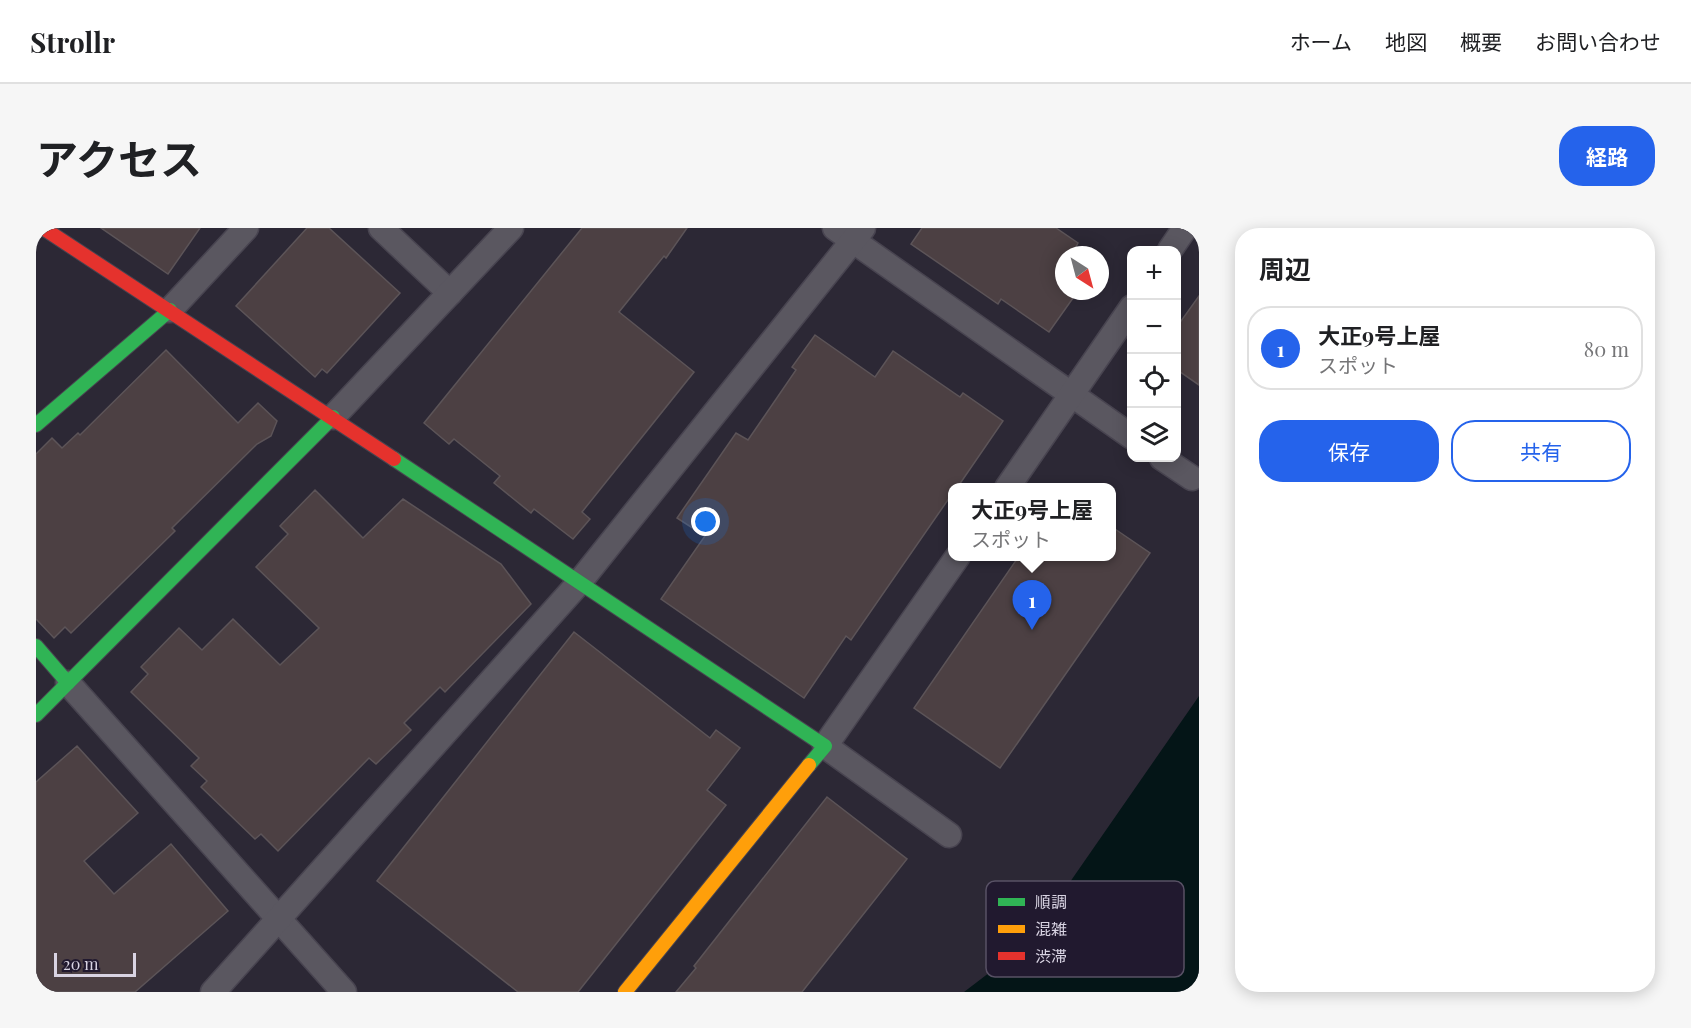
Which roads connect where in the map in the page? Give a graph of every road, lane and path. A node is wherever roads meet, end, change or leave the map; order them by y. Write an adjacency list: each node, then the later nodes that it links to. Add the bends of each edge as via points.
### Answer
1 (43, 228): 9 (street)
2 (246, 228): 9 (street)
3 (381, 228): 8 (street)
4 (511, 228): 8 (street)
5 (1185, 228): 7 (street)
6 (850, 232): 11 (street); 19 (street)
7 (1173, 246)
8 (450, 292): 12 (street)
9 (170, 310): 12 (street); 13 (street)
10 (1127, 313): 11 (street)
11 (1072, 395): 14 (street); 17 (street)
12 (333, 417): 19 (street); 21 (street)
13 (36, 425)
14 (1127, 433)
15 (1168, 462): 16 (street)
16 (1192, 478)
17 (1010, 483)
18 (954, 561): 23 (street)
19 (578, 584): 23 (street); 25 (street)
20 (36, 646): 21 (street)
21 (68, 683): 22 (street); 25 (street)
22 (36, 715)
23 (825, 746): 24 (street); 28 (street)
24 (950, 835)
25 (279, 918): 26 (street); 27 (street)
26 (213, 992)
27 (344, 992)
28 (625, 992)

